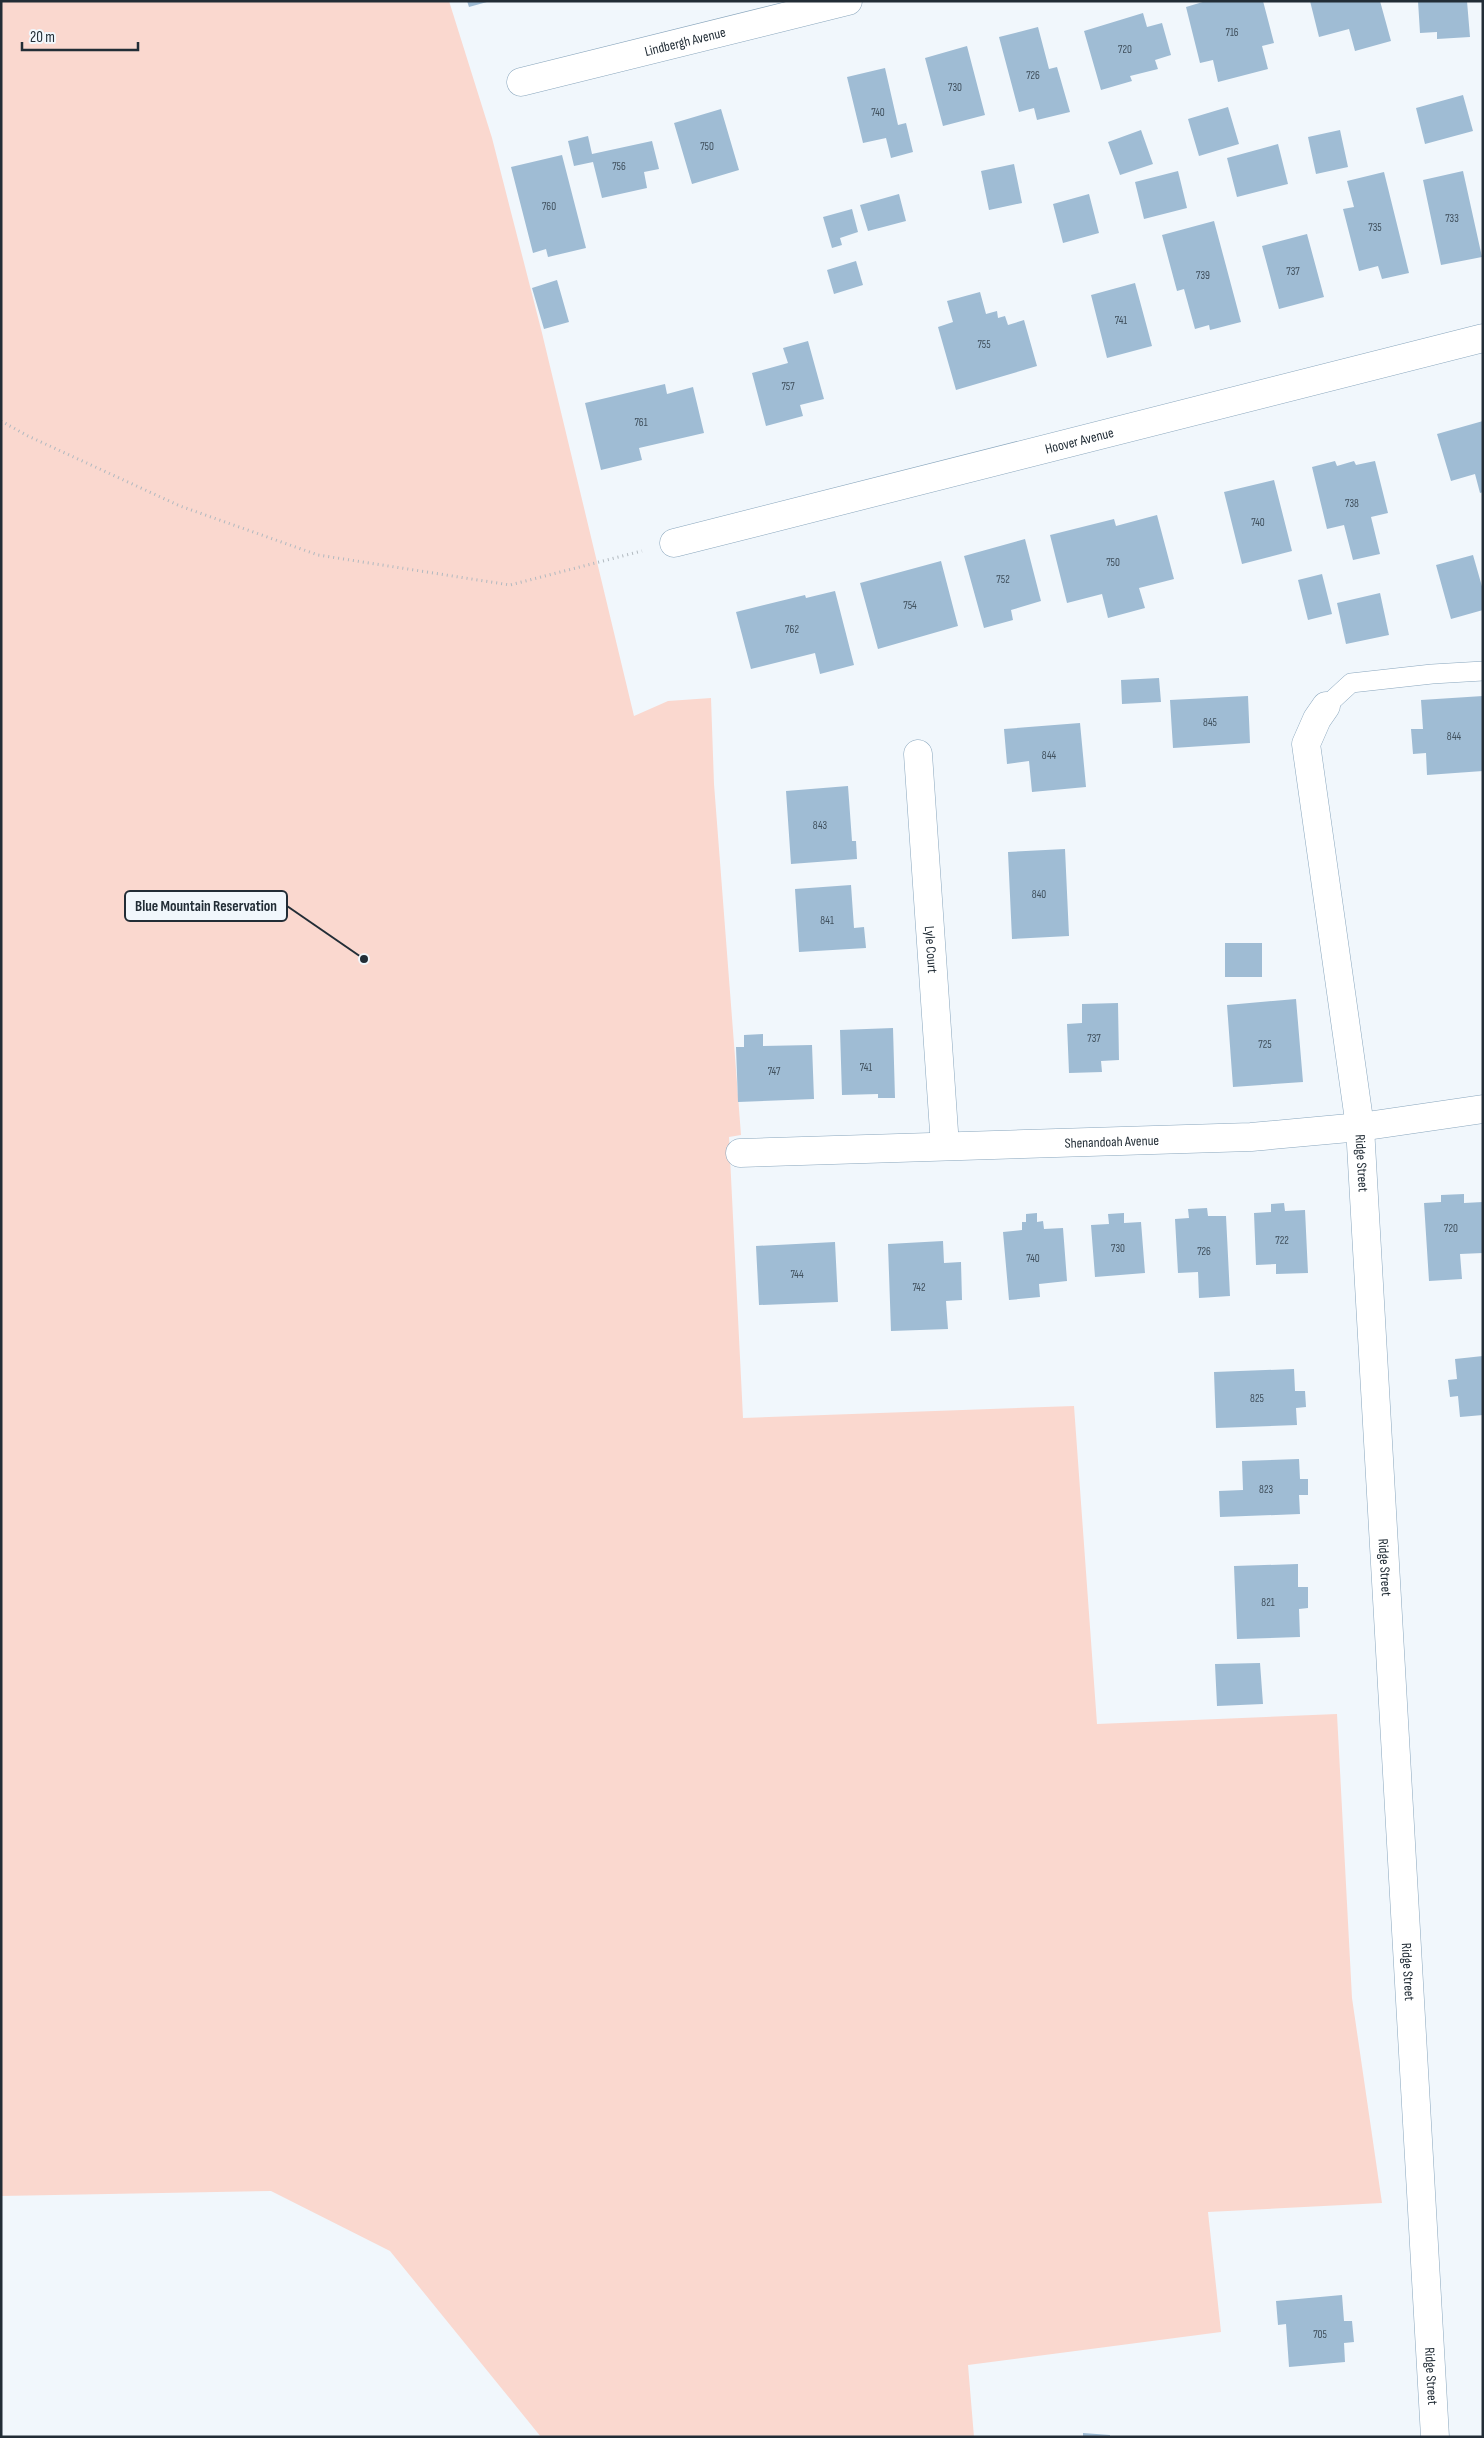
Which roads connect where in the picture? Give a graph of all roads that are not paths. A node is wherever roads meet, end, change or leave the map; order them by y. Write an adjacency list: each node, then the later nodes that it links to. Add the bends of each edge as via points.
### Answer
1 (848, 1): 2 (street, Lindbergh Avenue)
2 (521, 82)
3 (1483, 338): 4 (street, Hoover Avenue)
4 (674, 543)
5 (1483, 671): 6 (lane, via 1352,683)
6 (1326, 706): 9 (street, Ridge Street, via 1306,744)
7 (918, 754): 10 (street, Lyle Court)
8 (1483, 1110): 9 (street, Shenandoah Avenue)
9 (1360, 1127): 10 (street, Shenandoah Avenue, via 1251,1137); 12 (street, Ridge Street)
10 (945, 1146): 11 (street, Shenandoah Avenue)
11 (740, 1152)
12 (1435, 2437)

